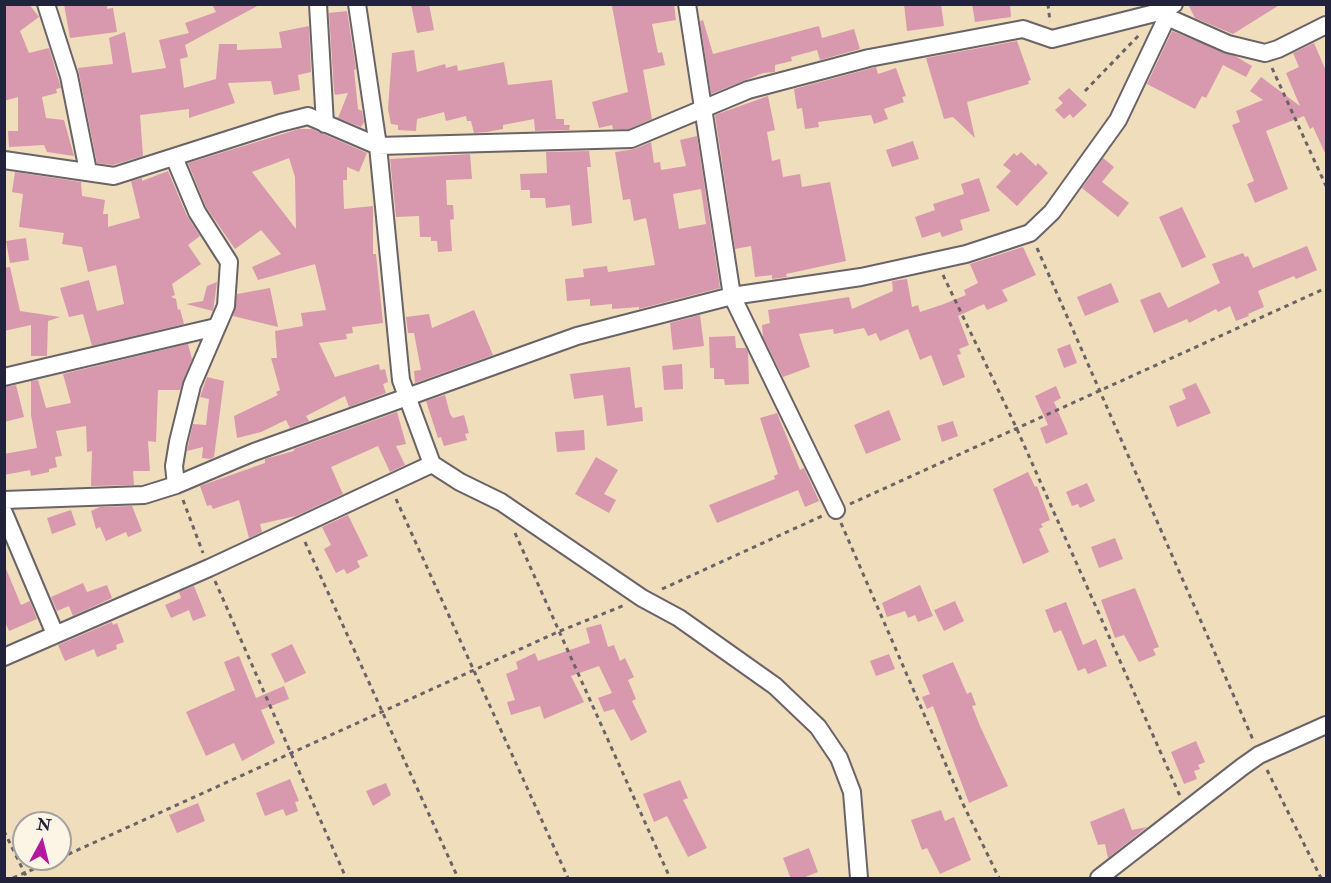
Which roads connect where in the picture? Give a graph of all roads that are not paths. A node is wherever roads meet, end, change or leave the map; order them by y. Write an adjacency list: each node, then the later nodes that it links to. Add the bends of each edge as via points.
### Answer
1 (46, 4): 12 (street, via 69,76)
2 (318, 4): 8 (street)
3 (357, 4): 9 (street)
4 (687, 4): 7 (street)
5 (1168, 11): 6 (street, via 1228,44 1265,53); 7 (street, via 1052,39 1023,29 880,56 748,90); 13 (street, via 1118,120 1052,212 1030,233 966,254 861,277)
6 (1326, 25)
7 (705, 108): 9 (street, via 631,139); 13 (street)
8 (325, 124): 9 (street); 10 (street, via 308,116)
9 (378, 146): 16 (street, via 400,380)
10 (174, 157): 12 (street, via 114,176); 14 (street, via 197,212 229,262 226,306)
11 (4, 160): 12 (street)
12 (88, 171)
13 (732, 297): 16 (street, via 577,336); 20 (street)
14 (216, 327): 15 (street); 18 (street, via 192,385 174,466)
15 (4, 377)
16 (407, 398): 17 (street); 18 (street)
17 (432, 464): 22 (street, via 209,568); 25 (street, via 501,502 642,598 679,618 775,686 818,727 839,758 852,792)
18 (176, 484): 19 (street, via 144,495)
19 (4, 500)
20 (836, 510)
21 (4, 513): 22 (street)
22 (55, 634): 23 (street)
23 (4, 657)
24 (1326, 725): 26 (street, via 1259,755)
25 (859, 879)
26 (1099, 879)

